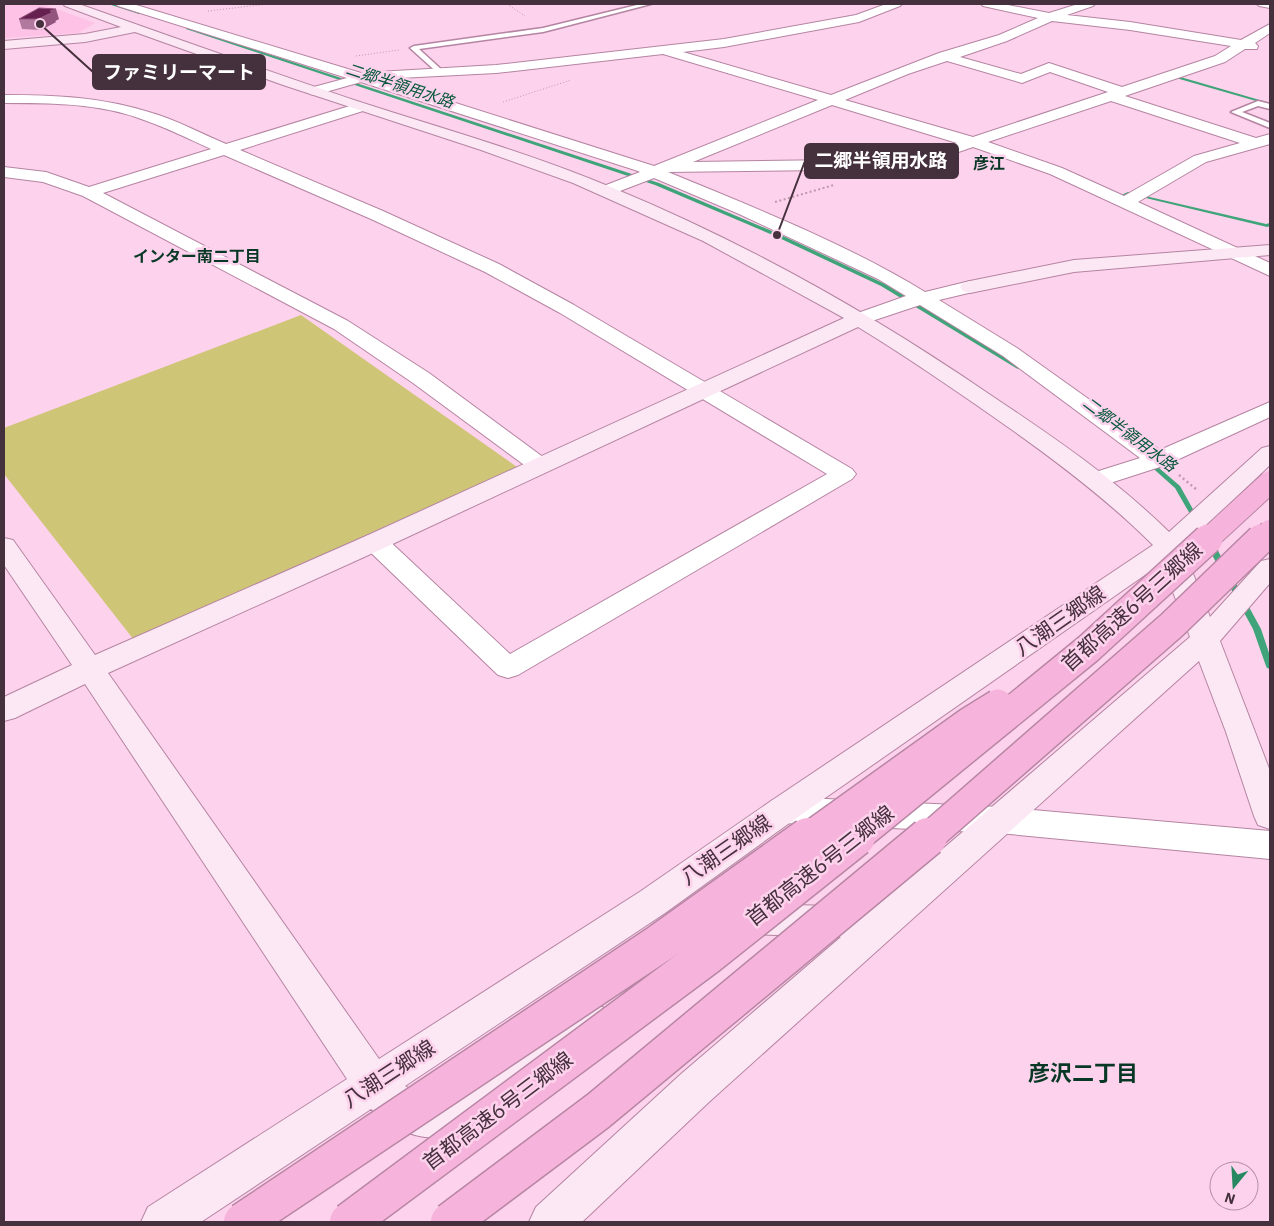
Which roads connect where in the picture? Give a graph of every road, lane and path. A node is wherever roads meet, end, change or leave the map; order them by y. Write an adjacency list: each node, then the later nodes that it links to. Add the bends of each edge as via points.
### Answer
1 (69, 4): 12 (street)
2 (122, 4): 10 (street)
3 (268, 4): 10 (path)
4 (648, 4): 16 (lane, via 543,30)
5 (896, 4): 18 (street, via 851,20 724,43)
6 (987, 4): 11 (street)
7 (1089, 4): 11 (street)
8 (1263, 4): 9 (street)
9 (1270, 5)
10 (167, 17): 12 (street); 20 (street)
11 (1050, 17): 14 (street); 19 (street, via 1003,38)
12 (135, 25): 15 (street, via 85,38); 24 (street)
13 (1270, 28): 14 (street)
14 (1245, 44): 17 (street); 25 (street, via 1220,59)
15 (4, 45)
16 (414, 48): 20 (path); 21 (lane)
17 (1262, 48)
18 (664, 50): 21 (street); 27 (street)
19 (944, 56): 25 (street, via 1022,79 1049,67); 27 (street)
20 (310, 63): 22 (street)
21 (440, 73): 22 (street)
22 (359, 77): 24 (street); 30 (street)
23 (572, 80): 30 (path)
24 (322, 89): 28 (street)
25 (1117, 94): 32 (street); 33 (street)
26 (4, 99): 34 (street, via 51,99 121,108 148,116)
27 (831, 100): 33 (street); 35 (street)
28 (361, 107): 34 (street); 38 (street)
29 (1270, 107): 31 (lane, via 1258,103 1235,112)
30 (472, 113): 35 (street)
31 (1270, 126)
32 (1263, 141): 40 (street, via 1200,159)
33 (975, 143): 35 (street, via 909,164); 40 (street, via 1056,171)
34 (225, 150): 39 (street); 47 (street, via 492,268)
35 (661, 169): 38 (street); 41 (street)
36 (4, 172): 39 (street, via 46,177)
37 (836, 184): 41 (path)
38 (615, 188): 46 (street, via 744,254)
39 (89, 192): 51 (street, via 341,325 421,378)
40 (1125, 203): 43 (street)
41 (745, 210): 45 (street, via 885,275)
42 (1270, 250): 43 (street)
43 (1232, 253): 44 (street); 45 (street, via 1074,266)
44 (1270, 270)
45 (922, 298): 46 (street); 50 (street, via 1010,352)
46 (859, 319): 47 (street); 52 (street, via 975,394)
47 (703, 390): 51 (street); 56 (street, via 844,474 508,668)
48 (1270, 409): 50 (street)
49 (1270, 453): 54 (street, 八潮三郷線)
50 (1158, 460): 52 (street); 54 (path)
51 (539, 465): 56 (street)
52 (1095, 480): 58 (street)
53 (1270, 482): 61 (highway, 首都高速6号三郷線, bridge)
54 (1204, 500): 58 (street, 八潮三郷線)
55 (1270, 531): 73 (highway, 首都高速6号三郷線, bridge, via 1172,625 924,841 598,1111)
56 (375, 542): 62 (street)
57 (4, 546): 62 (street)
58 (1169, 546): 60 (street); 64 (street, 八潮三郷線)
59 (1265, 573): 60 (street)
60 (1206, 639): 65 (street); 66 (street)
61 (1088, 649): 71 (highway, bridge, via 969,722 660,943); 72 (highway, 首都高速6号三郷線, bridge, via 708,955)
62 (90, 669): 63 (street); 69 (street)
63 (4, 710)
64 (783, 810): 66 (street); 69 (street, 八潮三郷線, via 652,902)
65 (1270, 816)
66 (999, 820): 67 (street); 68 (street)
67 (1270, 845)
68 (882, 924): 69 (street, via 742,919 707,935 634,990 452,1116 422,1118 395,1103); 74 (street, via 695,1088)
69 (373, 1084): 70 (street, 八潮三郷線)
70 (164, 1222)
71 (243, 1222)
72 (349, 1222)
73 (450, 1222)
74 (551, 1222)

